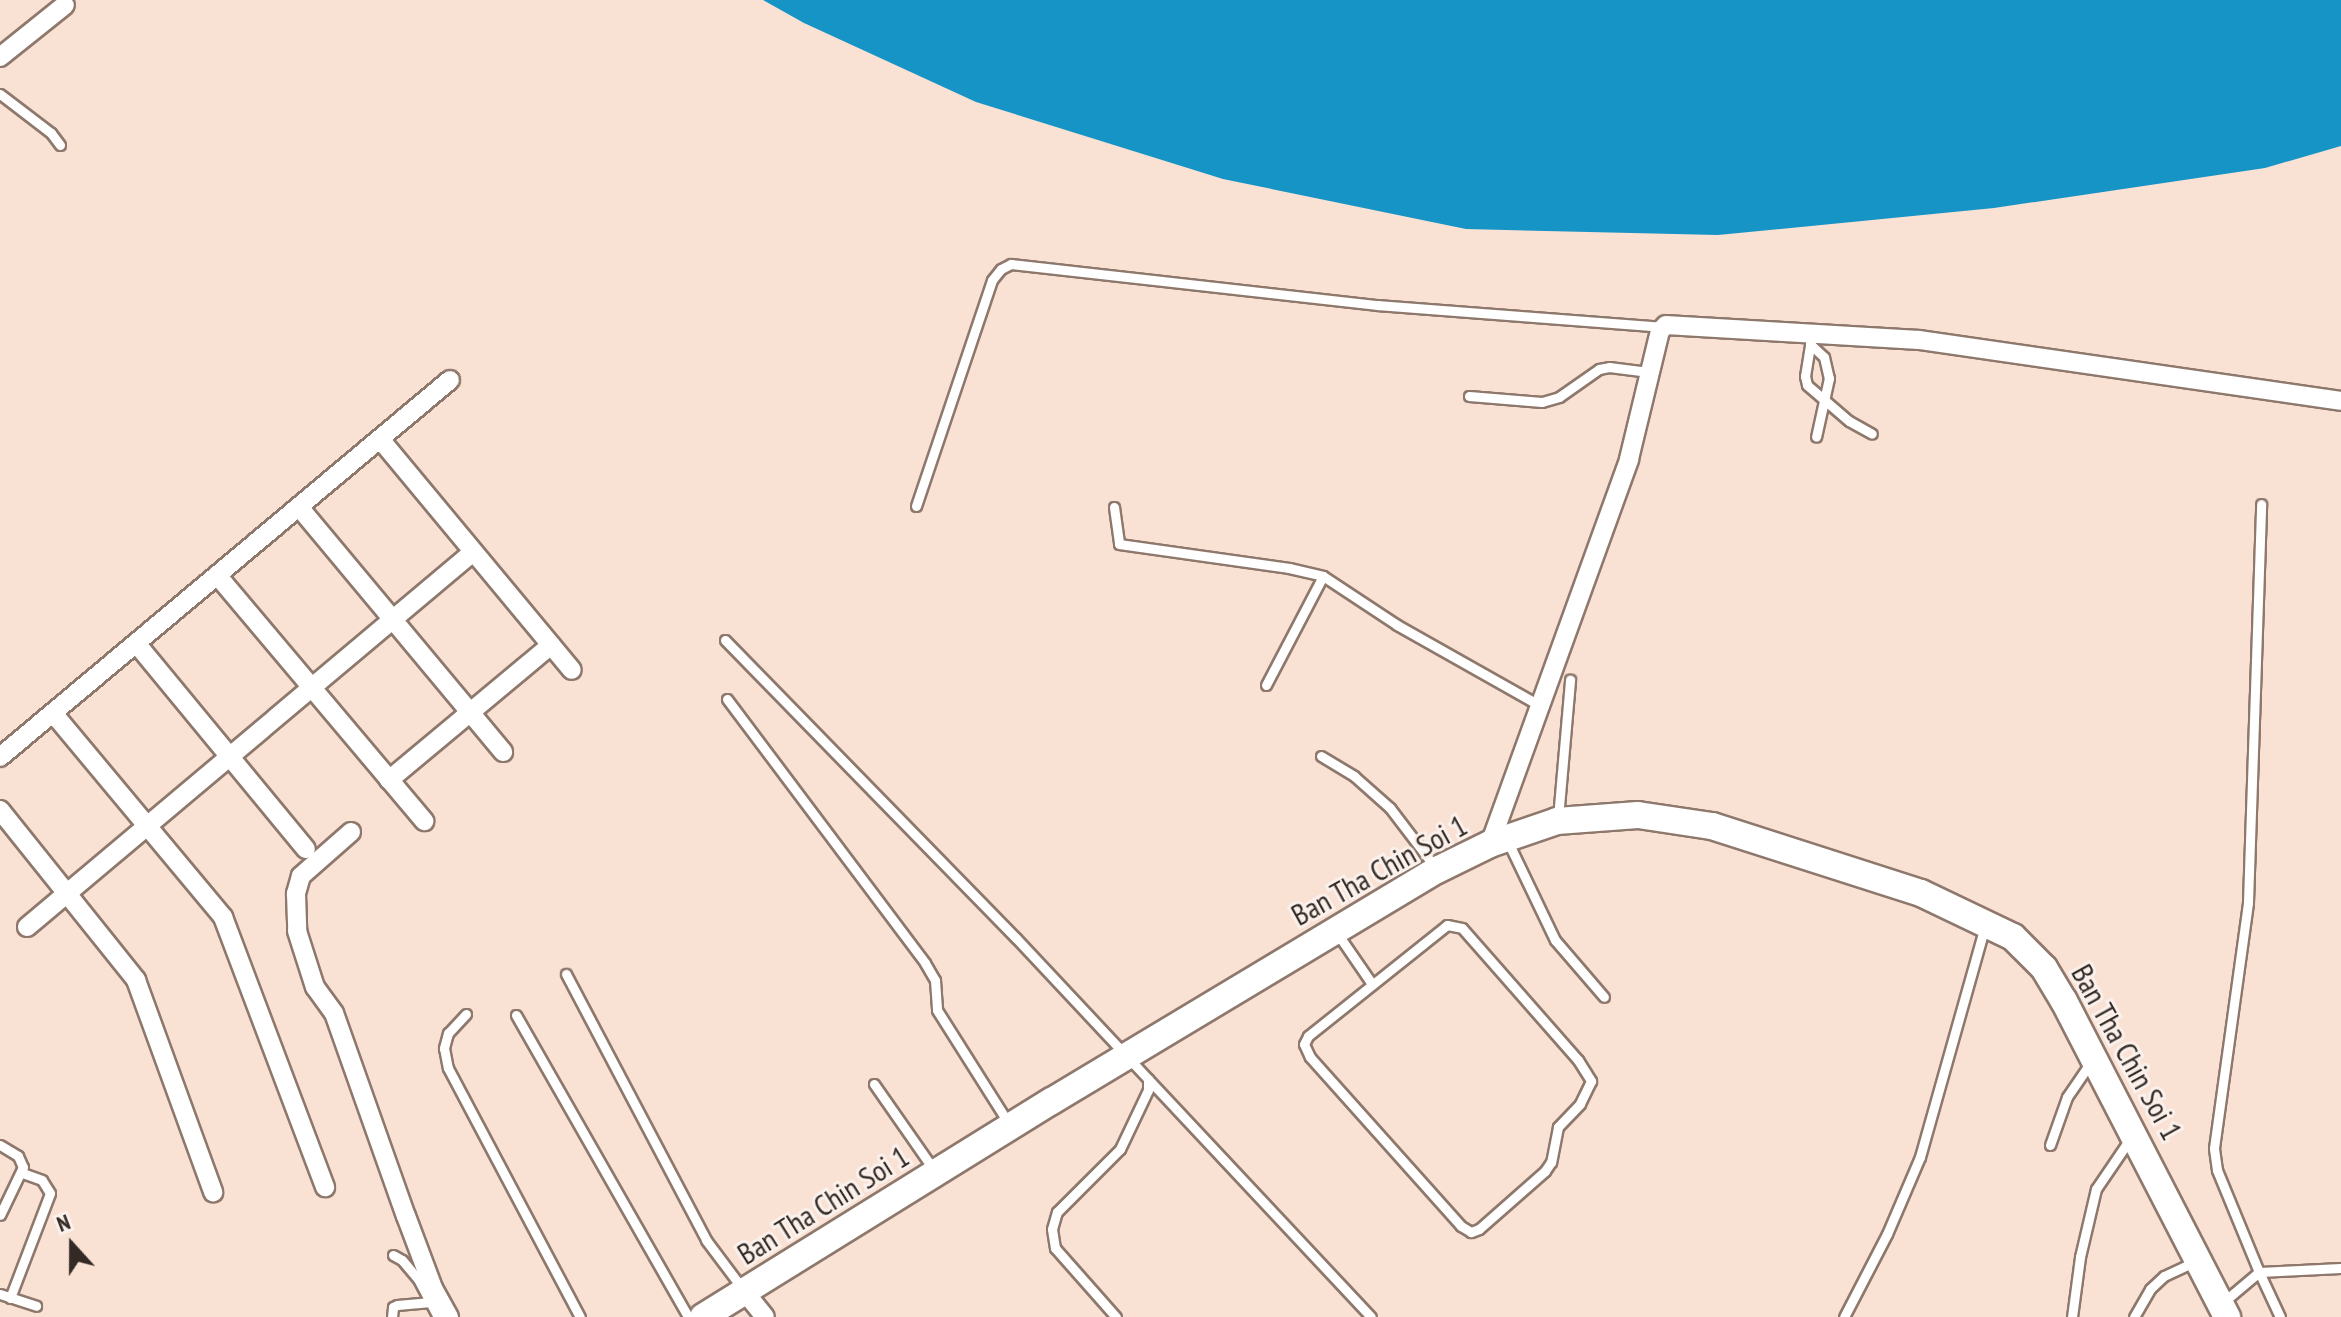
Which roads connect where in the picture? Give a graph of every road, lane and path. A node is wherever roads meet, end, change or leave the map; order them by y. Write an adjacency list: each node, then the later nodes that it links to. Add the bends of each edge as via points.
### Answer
1 (65, 5): 2 (street)
2 (0, 57)
3 (0, 94): 4 (lane)
4 (60, 145)
5 (1663, 327): 6 (street, via 1673,323); 7 (street); 16 (lane, via 1378,305 1011,264 992,280)
6 (1811, 338): 10 (lane, via 1827,365); 10 (lane, via 1805,380); 11 (street, via 1919,340)
7 (1649, 372): 9 (lane, via 1599,369 1559,397 1542,402); 31 (street, via 1629,459)
8 (450, 380): 14 (street)
9 (1469, 396)
10 (1826, 401): 12 (lane); 13 (lane)
11 (2341, 401)
12 (1872, 434)
13 (1816, 437)
14 (380, 439): 17 (street); 19 (street)
15 (2261, 504): 72 (lane, via 2248,902 2214,1148 2217,1170)
16 (916, 506)
17 (299, 507): 20 (street); 22 (street)
18 (1114, 507): 21 (lane, via 1115,536 1125,547)
19 (473, 552): 22 (street); 25 (street)
20 (217, 575): 24 (street); 29 (street)
21 (1323, 576): 28 (lane); 31 (lane, via 1397,625)
22 (393, 619): 29 (street); 32 (street)
23 (725, 640): 56 (lane)
24 (136, 643): 33 (street); 37 (street)
25 (551, 645): 26 (street); 32 (street)
26 (572, 670)
27 (1570, 680): 41 (lane)
28 (1266, 685)
29 (312, 688): 37 (street); 38 (street)
30 (727, 699): 60 (lane, via 925,963 937,987 937,1010)
31 (1541, 706): 44 (street)
32 (470, 712): 34 (street); 38 (street)
33 (53, 713): 36 (street); 42 (street)
34 (503, 752)
35 (1321, 756): 46 (lane, via 1390,808)
36 (0, 757)
37 (230, 757): 42 (street); 45 (street)
38 (389, 780): 40 (street)
39 (0, 810): 47 (street)
40 (424, 821)
41 (1557, 821): 44 (street, Ban Tha Chin Soi 1); 48 (street, Ban Tha Chin Soi 1, via 1638,815 1712,826 1921,893)
42 (148, 826): 47 (street); 66 (street, via 223,917)
43 (351, 832): 80 (street, via 301,876 295,903 297,931 315,987 334,1013 433,1288)
44 (1498, 841): 46 (street, Ban Tha Chin Soi 1); 53 (lane, via 1555,940)
45 (306, 849)
46 (1437, 870): 50 (street, Ban Tha Chin Soi 1)
47 (67, 894): 49 (street); 67 (street, via 136,980)
48 (1986, 921): 57 (street, Ban Tha Chin Soi 1, via 2013,937 2044,968); 87 (lane, via 1920,1157)
49 (27, 927)
50 (1335, 931): 52 (lane); 56 (street, Ban Tha Chin Soi 1)
51 (566, 974): 73 (lane, via 706,1240)
52 (1372, 984): 52 (lane, via 1440,929 1462,928 1589,1076 1585,1096 1554,1137 1549,1167 1476,1231 1461,1226 1305,1051 1305,1039)
53 (1604, 997)
54 (466, 1014): 81 (lane, via 448,1033 448,1068)
55 (516, 1015): 82 (lane)
56 (1128, 1055): 58 (lane); 60 (street, Ban Tha Chin Soi 1)
57 (2093, 1059): 61 (street, Ban Tha Chin Soi 1); 63 (lane, via 2067,1097)
58 (1148, 1079): 85 (lane, via 1148,1090 1120,1149 1057,1212 1052,1229 1055,1248); 86 (lane)
59 (874, 1084): 64 (lane)
60 (1011, 1127): 64 (street, Ban Tha Chin Soi 1)
61 (2134, 1133): 70 (street, Ban Tha Chin Soi 1); 88 (lane, via 2096,1189)
62 (0, 1145): 65 (lane, via 22,1160)
63 (2050, 1145)
64 (936, 1172): 73 (street, Ban Tha Chin Soi 1)
65 (23, 1173): 68 (lane); 74 (lane, via 42,1180 50,1193)
66 (325, 1187)
67 (213, 1192)
68 (0, 1215)
69 (393, 1255): 75 (lane, via 408,1266)
70 (2199, 1260): 77 (street, Ban Tha Chin Soi 1); 89 (lane, via 2164,1276)
71 (2341, 1268): 72 (lane)
72 (2259, 1272): 77 (lane); 90 (lane)
73 (744, 1291): 83 (street, Ban Tha Chin Soi 1); 84 (street)
74 (5, 1296): 76 (lane)
75 (431, 1302): 78 (lane, via 397,1305); 79 (lane)
76 (36, 1306)
77 (2224, 1311)
78 (392, 1317)
79 (438, 1317)
80 (449, 1317)
81 (580, 1317)
82 (688, 1317)
83 (703, 1317)
84 (765, 1317)
85 (1116, 1317)
86 (1371, 1317)
87 (1844, 1317)
88 (2072, 1317)
89 (2134, 1317)
90 (2280, 1317)

